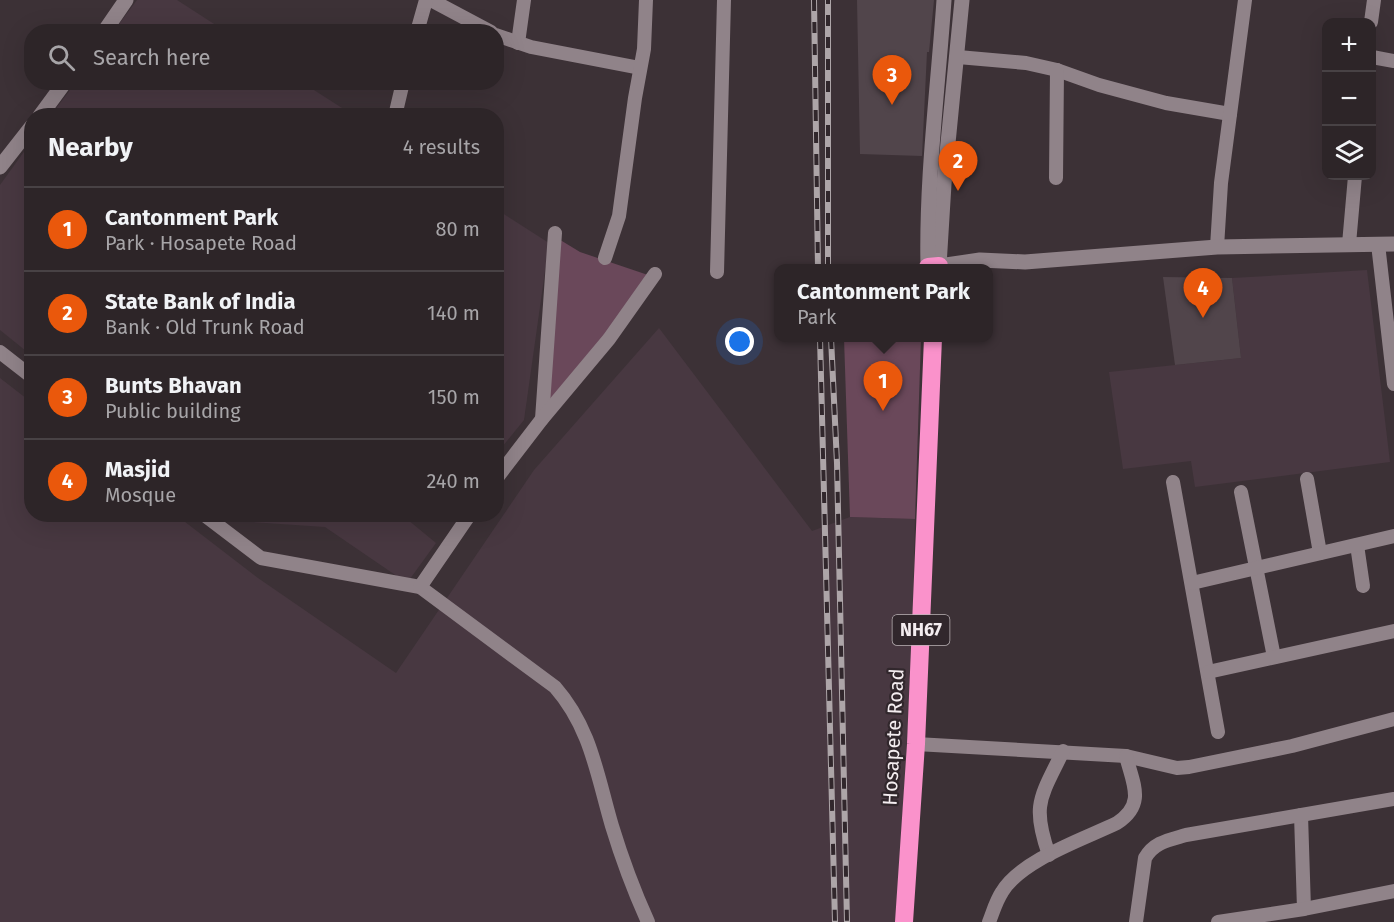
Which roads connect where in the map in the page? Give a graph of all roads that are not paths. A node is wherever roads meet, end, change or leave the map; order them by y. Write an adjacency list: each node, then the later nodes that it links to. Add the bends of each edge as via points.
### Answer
1 (126, 0): 12 (street)
2 (426, 0): 13 (street)
3 (431, 0): 14 (street)
4 (524, 0): 16 (street)
5 (646, 0): 20 (street)
6 (724, 0): 39 (street)
7 (944, 0): 36 (street, via 927,238)
8 (962, 0): 17 (street)
9 (1245, 0): 26 (street)
10 (1374, 0): 11 (street)
11 (1372, 18)
12 (110, 24)
13 (419, 24)
14 (476, 24)
15 (504, 38): 16 (street)
16 (518, 43): 20 (street)
17 (958, 57): 21 (street); 37 (street)
18 (1376, 58): 19 (street)
19 (1394, 62)
20 (640, 68): 35 (street, via 619,216)
21 (1057, 70): 26 (street, via 1133,94); 29 (street)
22 (59, 90): 24 (street)
23 (402, 90): 25 (street)
24 (46, 108)
25 (397, 108)
26 (1230, 114): 34 (street)
27 (24, 136): 28 (street)
28 (0, 168)
29 (1056, 178)
30 (1355, 180): 32 (street)
31 (555, 233): 45 (street)
32 (1349, 244): 33 (street); 34 (street)
33 (1386, 244): 44 (street)
34 (1217, 247): 38 (street)
35 (605, 258)
36 (933, 264)
37 (934, 264)
38 (954, 264)
39 (717, 272)
40 (655, 274): 45 (street, via 609,339)
41 (933, 342): 64 (highway, Hosapete Road / NH67)
42 (0, 352): 43 (street)
43 (24, 372)
44 (1394, 384)
45 (542, 418): 46 (street)
46 (504, 468)
47 (1307, 479): 54 (street)
48 (1173, 482): 56 (street)
49 (1241, 492): 55 (street)
50 (214, 522): 58 (street, via 261,558)
51 (465, 522): 58 (street)
52 (1394, 536): 53 (street)
53 (1357, 545): 54 (street); 57 (street)
54 (1320, 553): 55 (street)
55 (1256, 568): 56 (street); 60 (street)
56 (1192, 583): 61 (street)
57 (1363, 586)
58 (420, 587): 72 (street, via 555,687 570,704 590,745 613,829)
59 (1394, 631): 60 (street)
60 (1274, 657): 61 (street)
61 (1208, 672): 63 (street)
62 (1394, 719): 66 (street, via 1292,746 1189,767 1177,768)
63 (1218, 732)
64 (916, 744): 65 (street); 73 (highway, Hosapete Road / NH67)
65 (1063, 751): 66 (street); 69 (street, via 1041,798 1039,812)
66 (1126, 756): 69 (street, via 1136,798 1128,816)
67 (1394, 799): 68 (street)
68 (1301, 815): 71 (street); 75 (street, via 1186,834 1157,844 1145,858)
69 (1049, 855): 74 (street, via 1010,882)
70 (1394, 891): 71 (street)
71 (1304, 909): 76 (street)
72 (648, 922)
73 (904, 922)
74 (988, 922)
75 (1136, 922)
76 (1218, 922)

